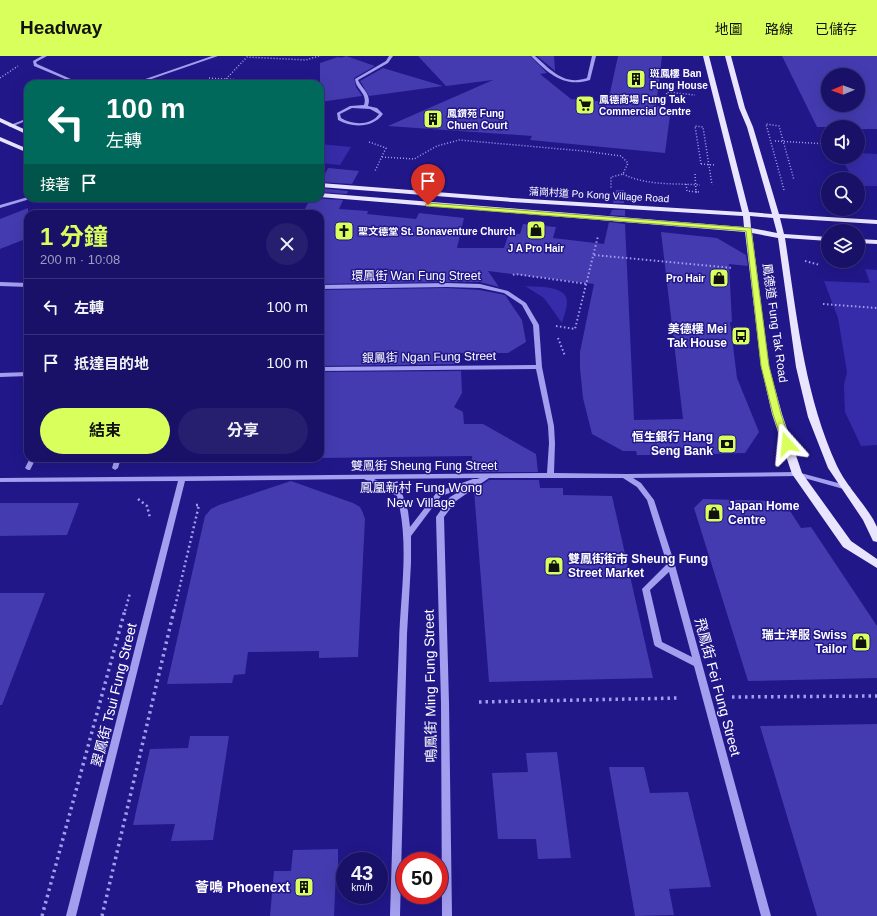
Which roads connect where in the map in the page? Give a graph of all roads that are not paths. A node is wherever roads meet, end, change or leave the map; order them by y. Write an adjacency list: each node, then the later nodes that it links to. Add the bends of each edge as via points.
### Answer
1 (45, 56): 8 (street, via 34,62 35,65)
2 (216, 56): 9 (street)
3 (391, 56): 10 (street, via 387,62 356,80 367,96)
4 (533, 56): 5 (street, via 559,78 577,82 589,79)
5 (594, 56)
6 (706, 56): 21 (main road, 鳳德道 Fung Tak Road)
7 (728, 56): 22 (main road, 鳳德道 Fung Tak Road)
8 (71, 80)
9 (144, 80)
10 (365, 107): 10 (street, via 379,112 380,117 372,122 359,124 342,121 337,116 345,109)
11 (0, 120): 13 (main road)
12 (24, 121): 13 (street)
13 (10, 126): 14 (main road)
14 (24, 131)
15 (0, 139): 16 (main road)
16 (24, 149)
17 (324, 185): 21 (main road, 蒲崗村道 Po Kong Village Road)
18 (324, 195): 24 (main road, 蒲崗村道 Po Kong Village Road)
19 (24, 199): 20 (street)
20 (0, 207)
21 (746, 214): 22 (main road, 蒲崗村道 Po Kong Village Road); 24 (main road, 鳳德道 Fung Tak Road)
22 (776, 216): 23 (main road, 蒲崗村道 Po Kong Village Road); 25 (main road, 鳳德道 Fung Tak Road)
23 (874, 222)
24 (749, 230): 25 (main road, 蒲崗村道 Po Kong Village Road); 40 (main road, 鳳德道 Fung Tak Road, via 765,366 777,414)
25 (781, 236): 26 (main road, 蒲崗村道 Po Kong Village Road); 47 (main road, 鳳德道 Fung Tak Road, via 800,367 813,417 833,468)
26 (821, 239)
27 (865, 241): 28 (main road)
28 (877, 242)
29 (0, 284): 30 (street)
30 (24, 285)
31 (324, 287): 32 (street, 環鳳街 Wan Fung Street, via 447,285 480,286 506,292 524,304 536,325)
32 (539, 367): 33 (street, 銀鳳街 Ngan Fung Street); 41 (street, 環鳳街 Wan Fung Street, via 551,426)
33 (324, 369)
34 (24, 374): 35 (street)
35 (0, 375)
36 (31, 462): 38 (street)
37 (117, 462): 39 (street)
38 (28, 468)
39 (115, 468)
40 (797, 474): 42 (street, 雙鳳街 Sheung Fung Street); 47 (street, 雙鳳街 Sheung Fung Street); 50 (main road, 鳳德道 Fung Tak Road, via 847,544)
41 (550, 476): 42 (street, 雙鳳街 Sheung Fung Street); 44 (street, 雙鳳街 Sheung Fung Street)
42 (626, 476): 51 (street, 飛鳳街 Fei Fung Street, via 639,485 650,500)
43 (365, 477): 44 (street, 雙鳳街 Sheung Fung Street); 45 (street, 雙鳳街 Sheung Fung Street); 48 (street, 鳴鳳街 Ming Fung Street, via 400,495)
44 (486, 477): 48 (street, via 439,494); 55 (street, 鳴鳳街 Ming Fung Street, via 453,499 440,517)
45 (182, 479): 46 (street, 雙鳳街 Sheung Fung Street); 53 (street, 翠鳳街 Tsui Fung Street)
46 (0, 480)
47 (847, 488): 49 (main road, 鳳德道 Fung Tak Road, via 868,519)
48 (407, 536): 54 (street, 鳴鳳街 Ming Fung Street)
49 (877, 538)
50 (877, 564)
51 (671, 565): 52 (street, 飛鳳街 Fei Fung Street); 52 (street, via 646,589 658,644)
52 (698, 664): 56 (street, 飛鳳街 Fei Fung Street)
53 (71, 916)
54 (395, 916)
55 (447, 916)
56 (766, 916)

